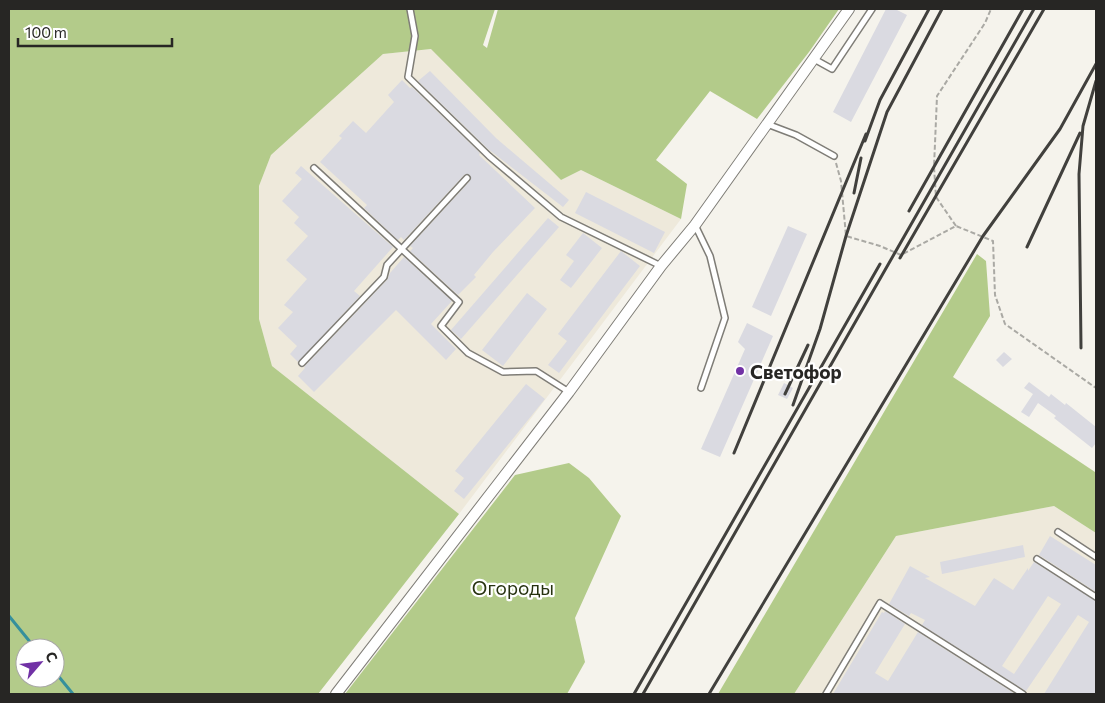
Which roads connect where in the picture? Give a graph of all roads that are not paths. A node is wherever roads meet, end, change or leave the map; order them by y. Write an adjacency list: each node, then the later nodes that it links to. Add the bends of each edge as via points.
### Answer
1 (410, 9): 11 (lane, via 415,36 408,78 488,156 561,217)
2 (849, 9): 4 (street)
3 (872, 9): 4 (lane, via 832,69)
4 (814, 59): 5 (street)
5 (766, 124): 6 (lane, via 796,135); 9 (street)
6 (834, 156)
7 (314, 168): 10 (lane)
8 (467, 178): 10 (lane)
9 (695, 225): 11 (street); 13 (lane, via 710,256 725,318)
10 (401, 248): 12 (lane, via 387,265 384,277); 14 (lane, via 459,302 441,326 468,353 503,372 536,371)
11 (662, 266): 14 (street)
12 (302, 363)
13 (701, 388)
14 (569, 392): 19 (street)
15 (1058, 532): 16 (lane)
16 (1096, 557)
17 (1038, 559): 18 (lane)
18 (1096, 597)
19 (336, 694)
20 (826, 694): 21 (lane, via 880,603)
21 (1023, 694)

